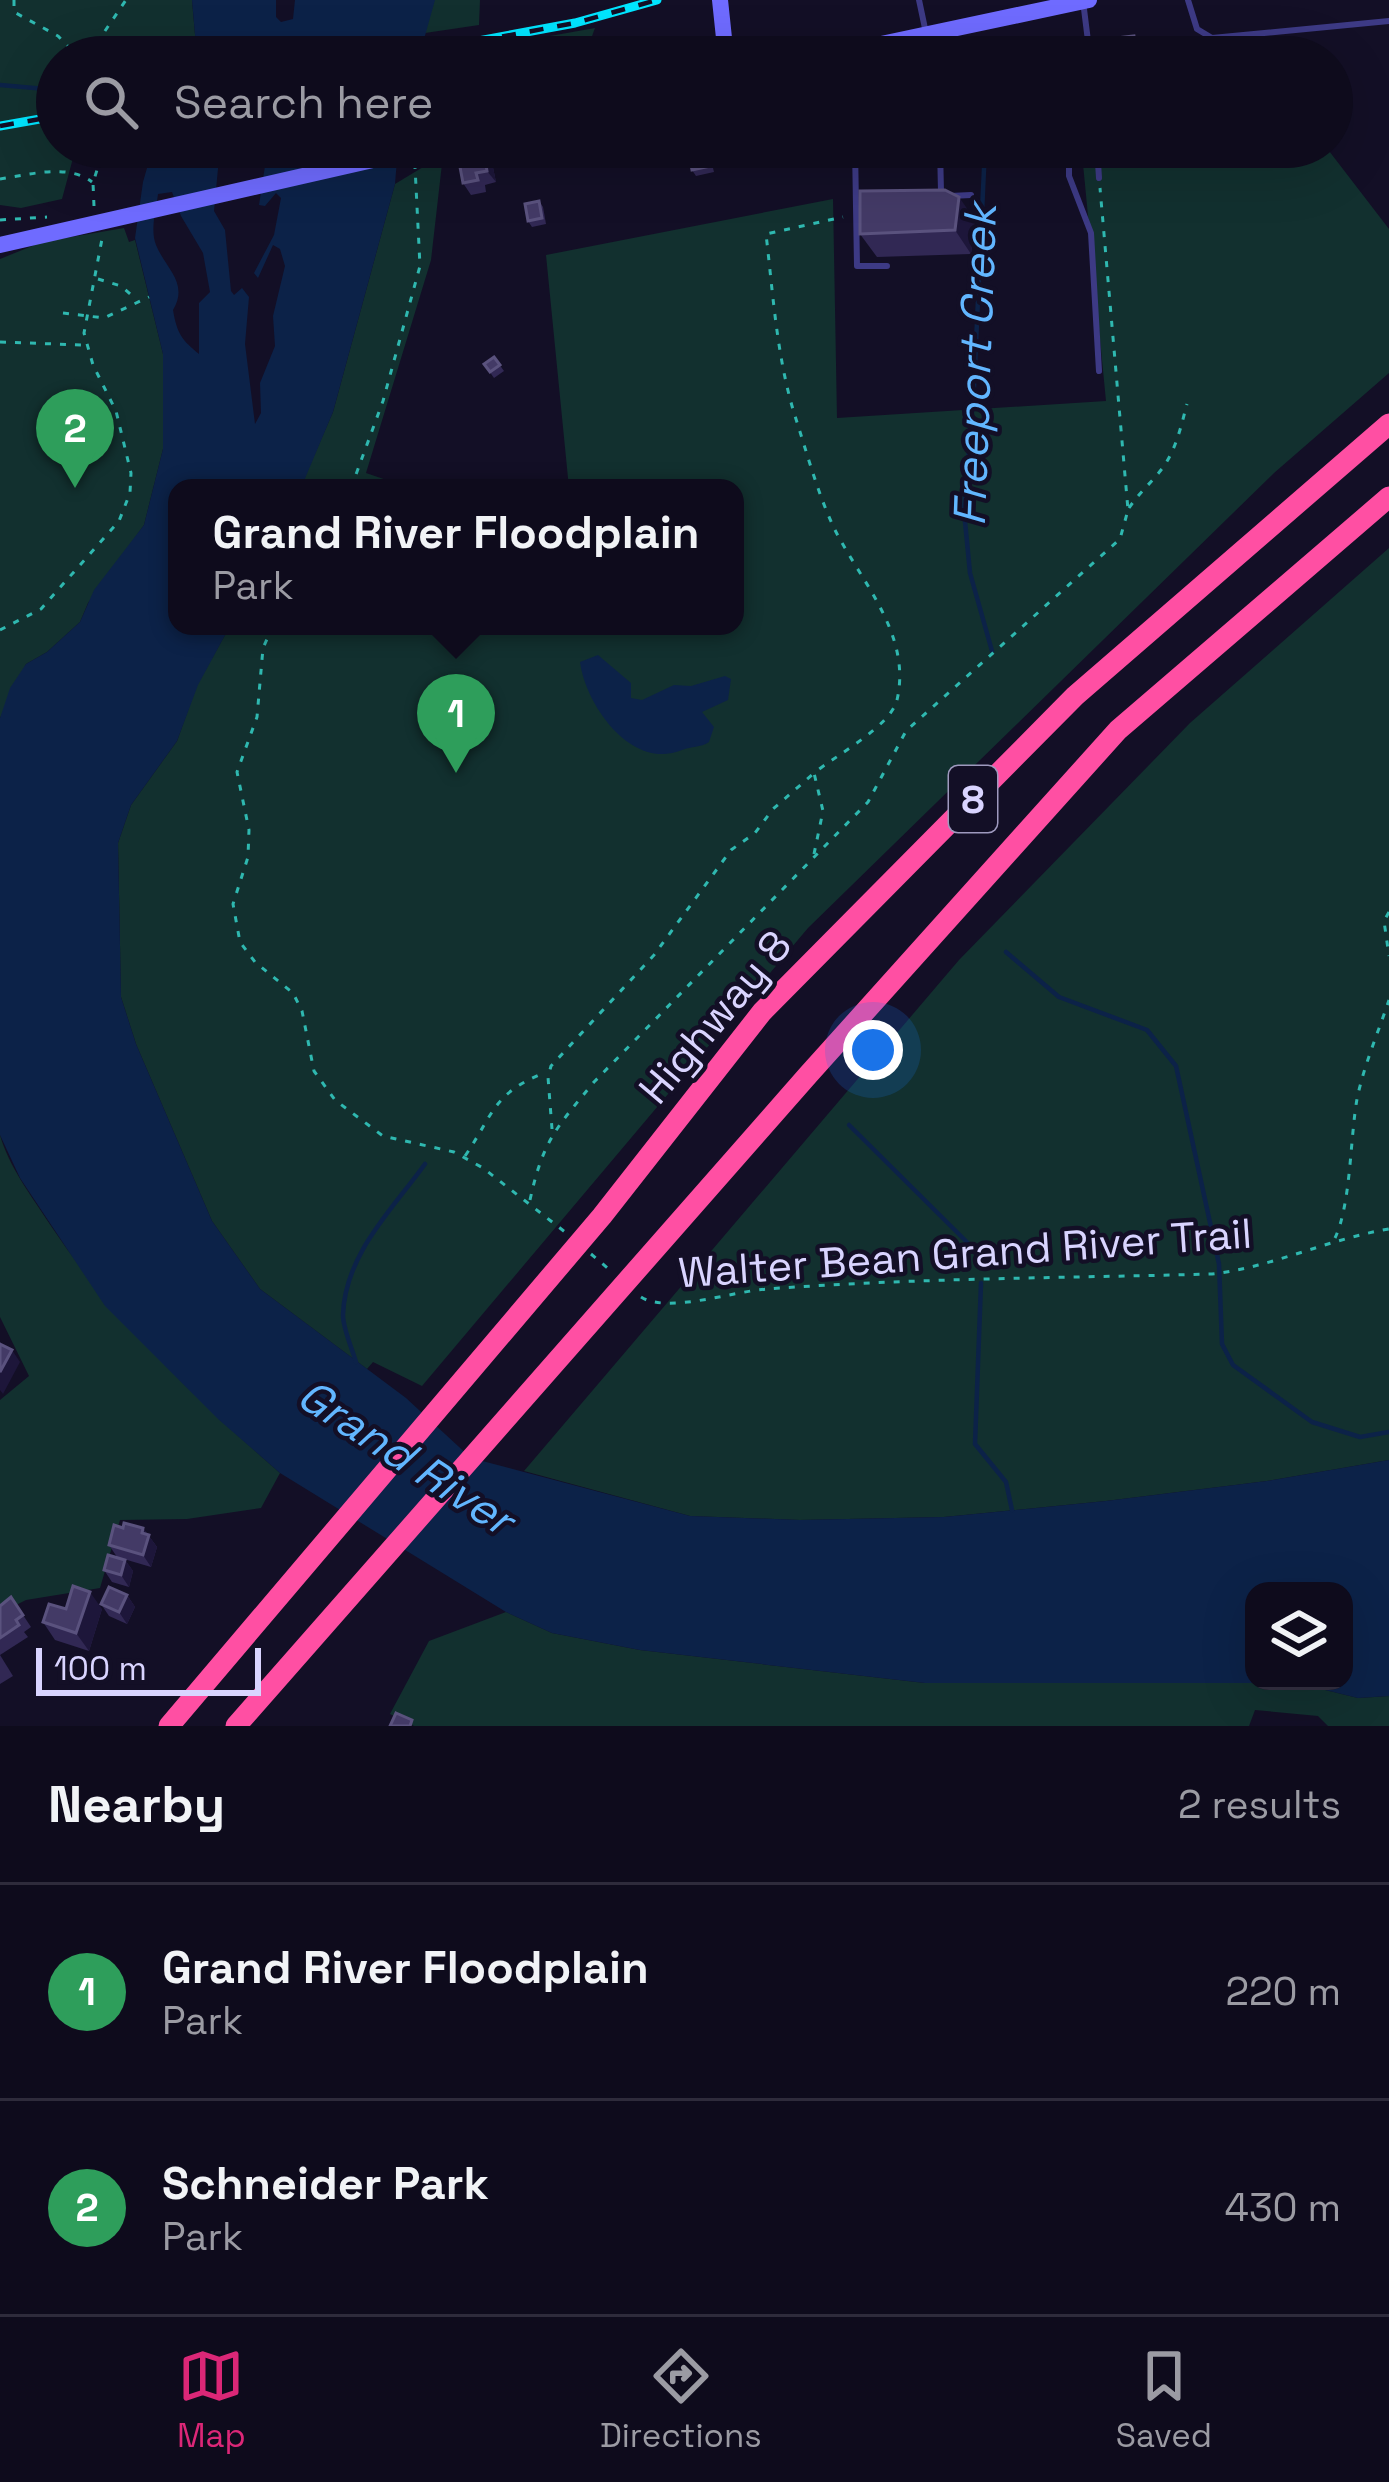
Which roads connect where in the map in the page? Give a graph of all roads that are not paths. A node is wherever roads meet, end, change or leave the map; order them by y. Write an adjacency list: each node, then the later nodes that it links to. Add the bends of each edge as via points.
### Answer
1 (720, 0): 7 (main road)
2 (919, 0): 6 (lane)
3 (1188, 0): 10 (lane, via 1197,29)
4 (1086, 1): 6 (main road); 9 (lane)
5 (1389, 21): 11 (lane)
6 (926, 34): 8 (main road)
7 (724, 36)
8 (917, 36)
9 (1088, 36)
10 (1209, 36)
11 (1233, 36)
12 (334, 168): 21 (main road)
13 (855, 168): 19 (lane)
14 (940, 168): 18 (lane, via 941,196)
15 (1070, 168): 23 (lane, via 1091,233)
16 (1098, 168): 17 (lane)
17 (1099, 178)
18 (971, 196)
19 (856, 197): 20 (lane); 22 (lane, via 857,266)
20 (877, 197)
21 (0, 245)
22 (887, 266)
23 (1099, 371)
24 (1389, 424): 26 (highway, Highway 8 / 8, via 1075,697 762,1012 602,1216)
25 (1389, 497): 27 (highway, 8, via 1118,730)
26 (170, 1726)
27 (236, 1726)

